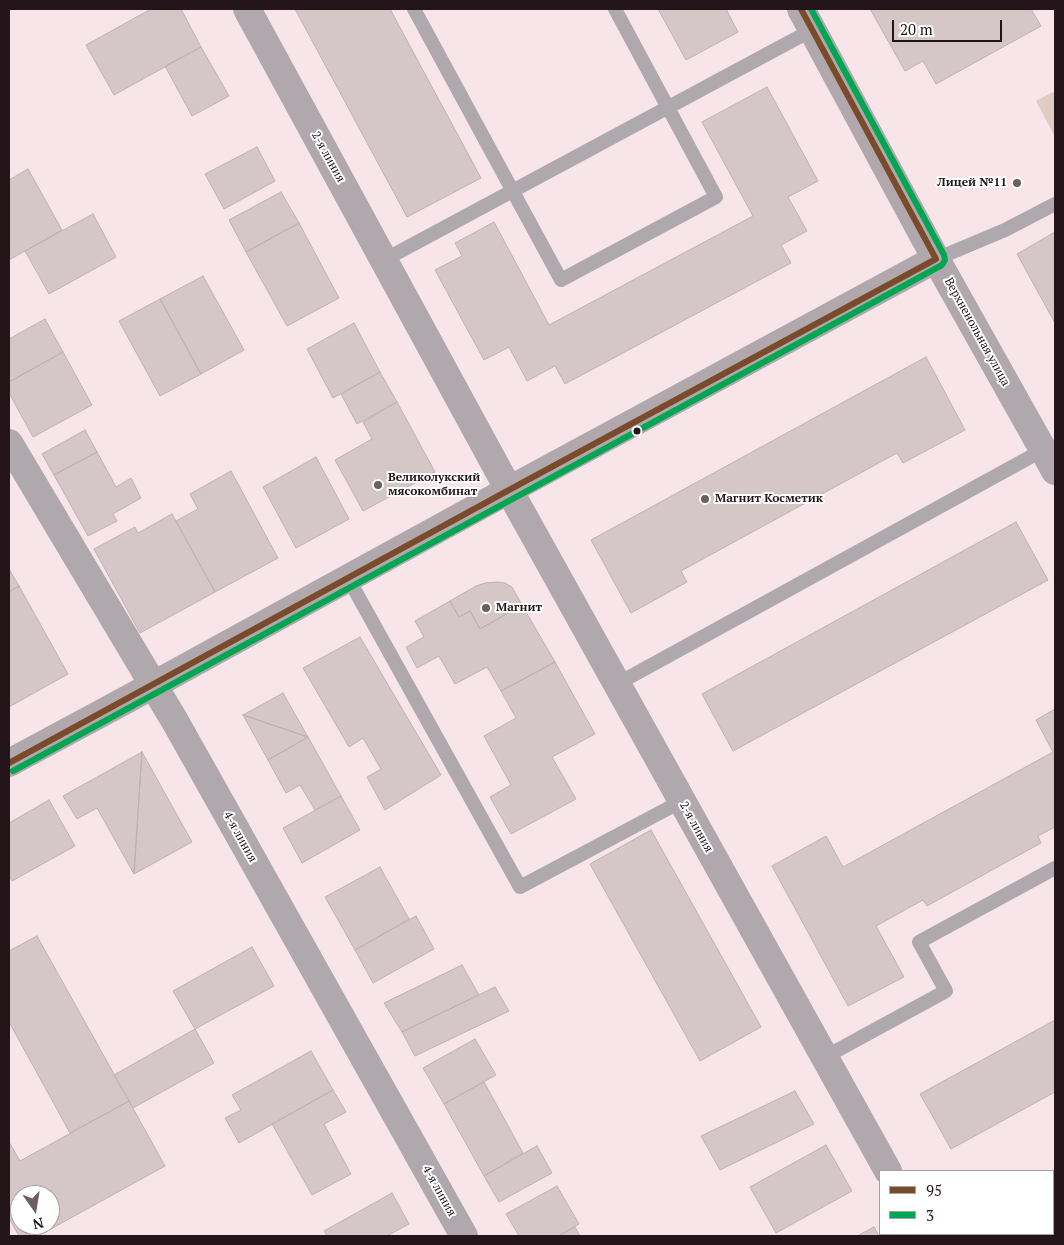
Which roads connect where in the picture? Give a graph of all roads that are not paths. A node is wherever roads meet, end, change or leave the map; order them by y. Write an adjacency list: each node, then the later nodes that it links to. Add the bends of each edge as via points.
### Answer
1 (247, 9): 9 (street, 2-я линия)
2 (414, 9): 6 (lane)
3 (615, 9): 5 (lane)
4 (806, 20): 5 (lane); 8 (street, Верхненольная улица)
5 (668, 107): 6 (lane); 6 (lane, via 716,196 708,201 561,280)
6 (513, 192): 9 (lane)
7 (1055, 204): 8 (lane, via 1005,230)
8 (936, 259): 11 (street, Верхненольная улица); 12 (street)
9 (384, 260): 12 (street, 2-я линия)
10 (9, 443): 15 (street, 4-я линия)
11 (1049, 460): 14 (lane)
12 (509, 490): 13 (street); 14 (street, 2-я линия)
13 (348, 578): 15 (street); 17 (lane, via 520,887)
14 (617, 684): 17 (street, 2-я линия)
15 (153, 686): 16 (street); 21 (street, 4-я линия)
16 (9, 763)
17 (682, 801): 19 (street, 2-я линия)
18 (1055, 868): 19 (lane, via 919,942 946,991)
19 (824, 1057): 20 (street, 2-я линия)
20 (887, 1170)
21 (464, 1236)

